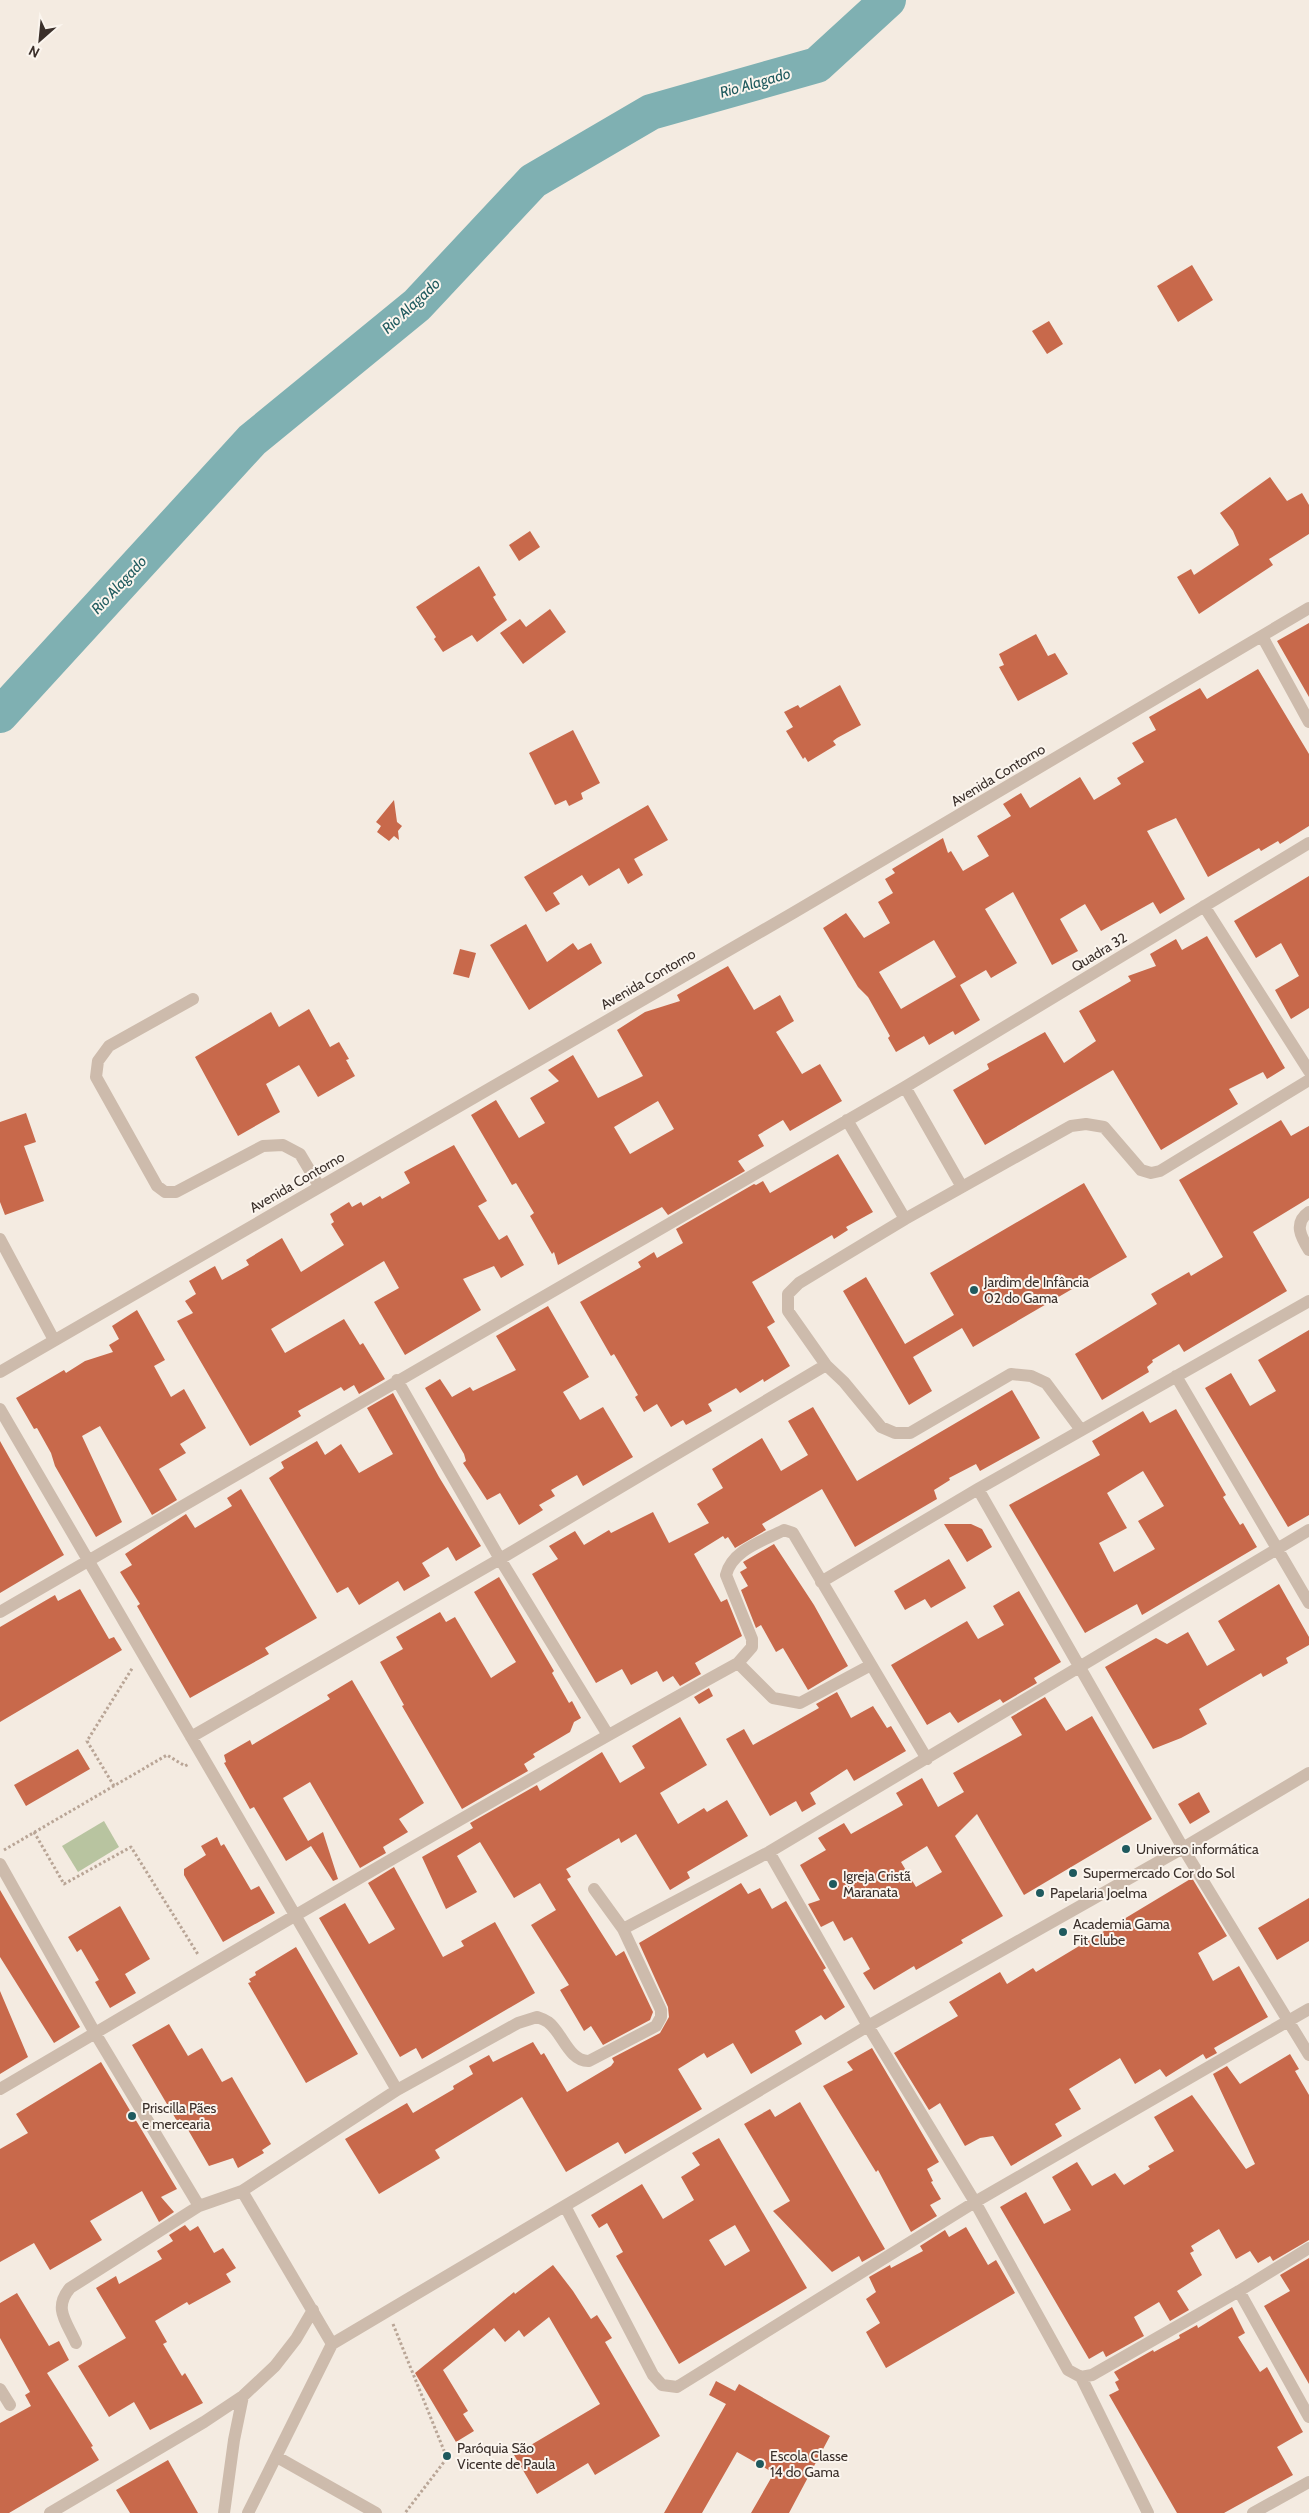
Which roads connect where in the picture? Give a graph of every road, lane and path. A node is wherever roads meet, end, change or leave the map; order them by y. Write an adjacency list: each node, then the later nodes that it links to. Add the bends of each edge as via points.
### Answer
1 (1309, 608): 2 (street, Avenida Contorno)
2 (1262, 636): 3 (street); 11 (street, Avenida Contorno, via 794,913)
3 (1309, 722)
4 (1309, 843): 5 (street, Quadra 32)
5 (1204, 906): 7 (street); 9 (street, Quadra 32)
6 (193, 999): 11 (street, via 109,1046 98,1061 96,1077 157,1186 165,1192 176,1192 263,1146 283,1145 300,1154)
7 (1309, 1071)
8 (1309, 1080): 12 (street, via 1160,1172 1142,1170 1104,1127 1086,1124 1071,1126)
9 (905, 1087): 10 (street, Quadra 32); 12 (street)
10 (847, 1120): 14 (street); 22 (street, Quadra 32)
11 (320, 1186): 18 (street, Avenida Contorno)
12 (962, 1187): 14 (street)
13 (1309, 1212): 16 (street, via 1300,1224 1300,1234)
14 (905, 1219): 19 (street, via 799,1283 788,1294 788,1311)
15 (0, 1239): 18 (street)
16 (1309, 1250)
17 (1309, 1301): 21 (street)
18 (54, 1340): 20 (street, Avenida Contorno)
19 (826, 1365): 24 (street, via 881,1427 896,1433 910,1433 1012,1374 1031,1376 1046,1383); 28 (street)
20 (0, 1372)
21 (1176, 1376): 24 (street); 27 (street)
22 (397, 1380): 28 (street); 29 (street, Quadra 32)
23 (0, 1410): 29 (street)
24 (1080, 1430): 25 (street)
25 (978, 1489): 30 (street); 36 (street)
26 (1309, 1530): 27 (street)
27 (1277, 1548): 31 (street); 36 (street)
28 (500, 1559): 37 (street); 38 (street)
29 (88, 1560): 32 (street, Quadra 32); 33 (street)
30 (821, 1582): 34 (street, via 789,1531 784,1530 738,1554 728,1566 726,1575 752,1639 752,1647); 35 (street)
31 (1309, 1603)
32 (0, 1612)
33 (142, 1653): 38 (street); 42 (path, via 88,1741)
34 (738, 1663): 35 (street, via 773,1698 800,1703); 37 (street)
35 (871, 1665): 40 (street)
36 (1079, 1668): 40 (street); 44 (street)
37 (608, 1735): 49 (street)
38 (191, 1737): 39 (street)
39 (201, 1754): 42 (path, via 185,1766 167,1755); 49 (street)
40 (927, 1759): 46 (street)
41 (1309, 1773): 44 (street)
42 (114, 1786): 43 (path)
43 (34, 1832): 45 (path); 51 (path, via 64,1884 131,1847)
44 (1183, 1848): 53 (street); 54 (street)
45 (0, 1852)
46 (769, 1852): 50 (street); 54 (street)
47 (0, 1864): 55 (street)
48 (594, 1889): 50 (street)
49 (295, 1915): 51 (street); 58 (street)
50 (623, 1929): 58 (street, via 661,2010 656,2026 589,2061 583,2061 575,2056 549,2022 537,2017 518,2023)
51 (206, 1967): 55 (street)
52 (1309, 2009): 53 (street)
53 (1288, 2021): 56 (street); 60 (street)
54 (868, 2026): 60 (street); 62 (street)
55 (95, 2033): 57 (street); 61 (street)
56 (1309, 2055)
57 (0, 2089)
58 (397, 2090): 59 (street)
59 (242, 2191): 61 (street); 65 (street)
60 (975, 2202): 62 (street, via 676,2387 662,2385 652,2375); 69 (street, via 1068,2370)
61 (199, 2206): 67 (street, via 70,2288 62,2297 60,2308)
62 (565, 2206): 66 (street)
63 (1309, 2248): 64 (street)
64 (1240, 2291): 69 (street, via 1092,2375); 73 (street)
65 (313, 2310): 68 (street); 71 (street, via 275,2366)
66 (387, 2311): 68 (street); 80 (path, via 447,2458)
67 (76, 2343)
68 (332, 2344): 74 (street)
69 (1081, 2377): 81 (street)
70 (0, 2389): 72 (street)
71 (243, 2396): 76 (street); 77 (street)
72 (10, 2405)
73 (1309, 2417)
74 (277, 2457): 78 (street); 79 (street)
75 (1309, 2482): 82 (street)
76 (50, 2513)
77 (224, 2513)
78 (248, 2513)
79 (376, 2513)
80 (404, 2513)
81 (1148, 2513)
82 (1253, 2513)

